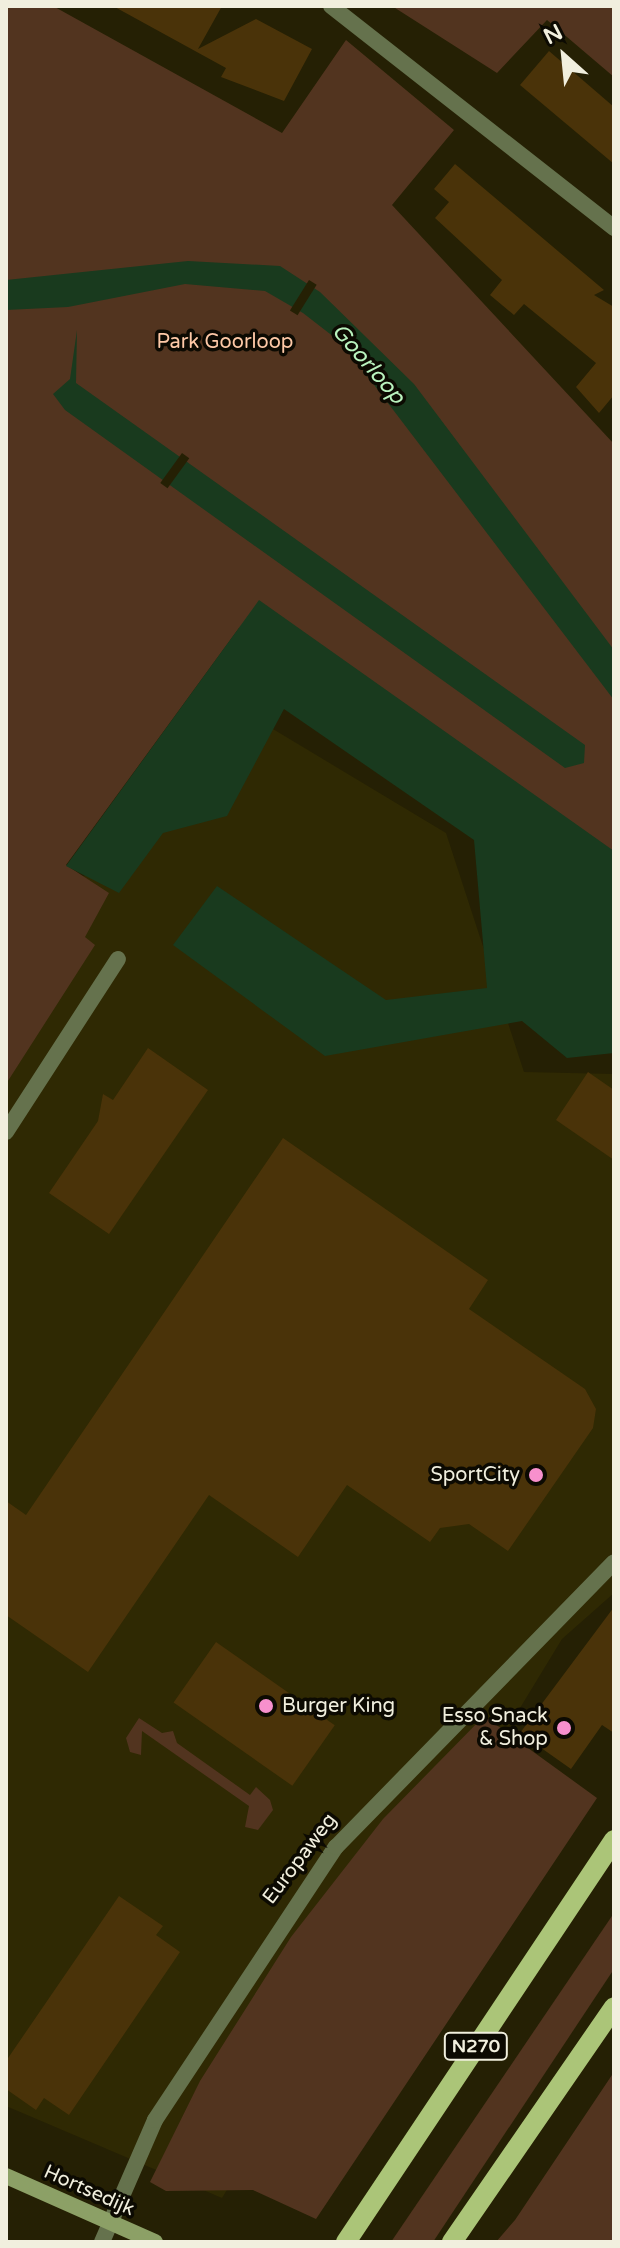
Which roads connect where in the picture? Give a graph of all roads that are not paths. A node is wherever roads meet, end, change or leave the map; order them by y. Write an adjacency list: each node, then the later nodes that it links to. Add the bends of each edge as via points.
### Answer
1 (331, 6): 2 (street)
2 (614, 228)
3 (118, 959): 4 (street)
4 (6, 1132)
5 (614, 1562): 9 (street, Europaweg, via 336,1847 201,2043)
6 (614, 1840): 12 (main road, N270)
7 (614, 2007): 13 (main road)
8 (6, 2176): 9 (street, Hortsedijk)
9 (108, 2220): 10 (street, Europaweg); 11 (street, Hortsedijk)
10 (102, 2242)
11 (155, 2242)
12 (346, 2242)
13 (452, 2242)

